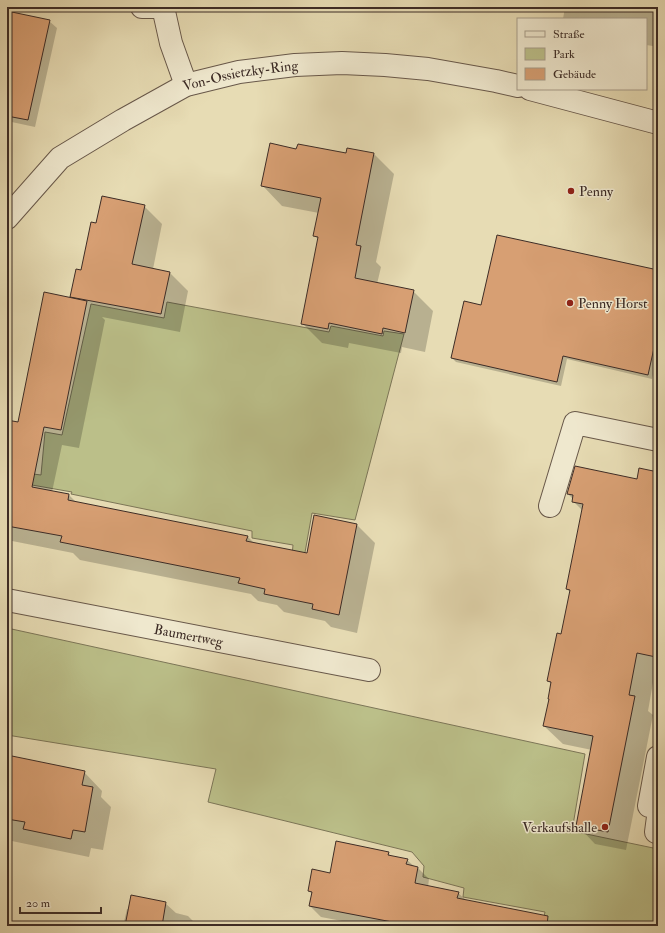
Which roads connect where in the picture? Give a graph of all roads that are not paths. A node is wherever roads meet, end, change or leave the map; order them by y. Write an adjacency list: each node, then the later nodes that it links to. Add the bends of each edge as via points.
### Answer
1 (142, 7): 2 (street)
2 (156, 7)
3 (163, 7): 4 (street, via 171,43)
4 (186, 86): 5 (street, Von-Ossietzky-Ring, via 239,72 295,65 342,63 428,69); 8 (street, Von-Ossietzky-Ring, via 60,158)
5 (517, 86)
6 (534, 90): 7 (street)
7 (658, 123)
8 (7, 218)
9 (658, 440): 10 (street, via 575,423)
10 (550, 506)
11 (7, 600): 12 (street, Baumertweg)
12 (369, 670)
13 (658, 757): 14 (street, via 649,806)
14 (658, 807)

